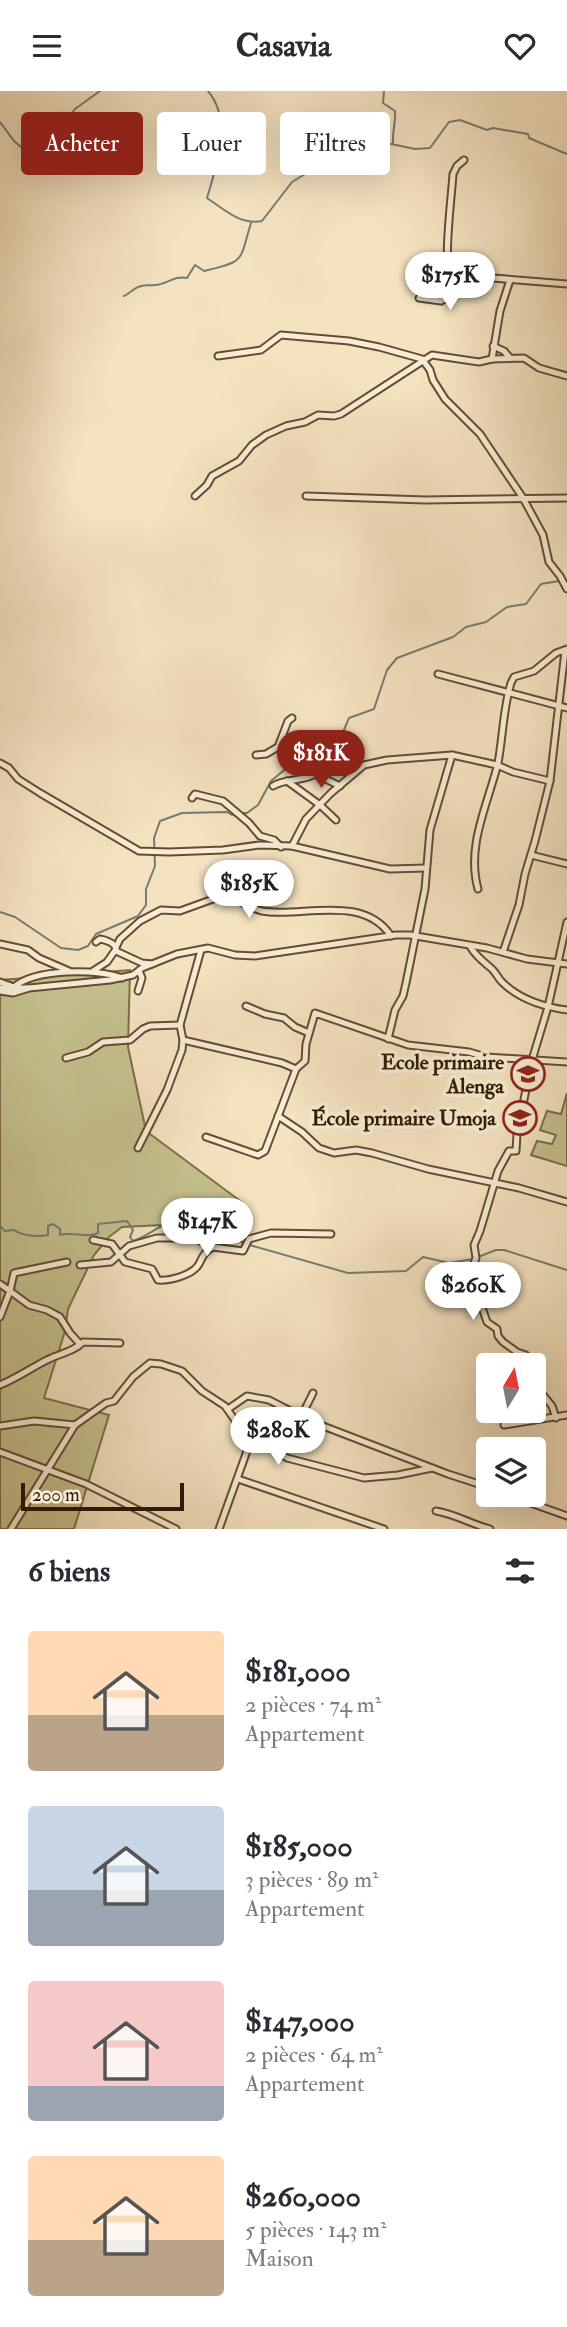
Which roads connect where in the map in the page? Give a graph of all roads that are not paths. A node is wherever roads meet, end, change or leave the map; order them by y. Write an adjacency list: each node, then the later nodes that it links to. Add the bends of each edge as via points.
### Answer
1 (464, 160): 2 (street, via 453,174 446,254)
2 (452, 279): 3 (street); 5 (street, via 444,300)
3 (510, 280): 4 (street); 6 (street)
4 (567, 284)
5 (419, 298)
6 (492, 346): 8 (street); 10 (street)
7 (218, 356): 9 (street, via 261,350 281,335 349,341)
8 (510, 358): 10 (street); 11 (street, via 524,358)
9 (422, 359): 10 (street, via 432,355 479,362); 12 (street, via 341,414 318,415 265,435 239,461 212,475); 14 (street, via 444,399 480,434)
10 (492, 359)
11 (567, 376)
12 (195, 496)
13 (306, 496): 14 (street)
14 (523, 498): 15 (street); 16 (street, via 543,535 549,562)
15 (567, 498)
16 (567, 589)
17 (566, 650): 19 (street, via 534,671 514,677); 20 (street)
18 (438, 674): 19 (street)
19 (508, 694): 20 (street); 26 (street)
20 (559, 706): 21 (street); 28 (street)
21 (567, 708)
22 (292, 718): 23 (street, via 278,747)
23 (256, 755)
24 (452, 755): 26 (street); 30 (street, via 364,765); 38 (street, via 434,812)
25 (0, 763): 35 (street, via 40,793 135,850)
26 (497, 765): 28 (street); 39 (street, via 475,850)
27 (286, 781): 29 (street); 30 (street, via 315,774); 32 (street)
28 (550, 781): 36 (street)
29 (273, 786)
30 (340, 786): 32 (street)
31 (192, 798): 35 (street, via 195,794 222,801 260,836)
32 (320, 805): 33 (street); 34 (street, via 306,819)
33 (336, 820)
34 (292, 846): 35 (street); 38 (street, via 390,869)
35 (281, 847)
36 (531, 855): 37 (street); 48 (street)
37 (567, 864)
38 (426, 868): 42 (street)
39 (478, 889)
40 (567, 922): 49 (street)
41 (391, 936): 42 (street); 46 (street, via 381,925 357,913 262,911 227,894 140,921); 47 (street, via 255,956)
42 (415, 936): 45 (street); 66 (street, via 404,992)
43 (96, 942): 46 (street, via 104,940)
44 (0, 944): 53 (street, via 28,950)
45 (470, 946): 48 (street); 62 (street, via 505,985)
46 (116, 949): 50 (street); 54 (street)
47 (201, 950): 50 (street); 64 (street)
48 (503, 952): 49 (street)
49 (559, 963): 51 (street); 62 (street)
50 (152, 964): 52 (street)
51 (567, 964)
52 (139, 971): 55 (street); 60 (street)
53 (72, 972): 54 (street); 57 (street, via 44,975)
54 (91, 972): 55 (street)
55 (122, 978): 58 (street)
56 (0, 982): 57 (street)
57 (14, 987): 58 (street); 59 (street)
58 (29, 988): 59 (street, via 13,993)
59 (0, 990)
60 (138, 991)
61 (246, 1006): 65 (street)
62 (548, 1007): 63 (street); 69 (street)
63 (567, 1010)
64 (180, 1025): 67 (street); 68 (street, via 150,1026 130,1040 103,1042)
65 (309, 1033): 66 (street, via 313,1016 319,1013); 71 (street, via 305,1062)
66 (388, 1039): 69 (street, via 476,1056)
67 (183, 1040): 71 (street); 74 (street, via 167,1090)
68 (66, 1058)
69 (533, 1060): 70 (street); 75 (street, via 516,1151 503,1158)
70 (567, 1062)
71 (296, 1069): 72 (street)
72 (278, 1116): 73 (street, via 265,1151 258,1155); 75 (street, via 319,1148 334,1153 356,1150)
73 (206, 1137)
74 (138, 1148)
75 (496, 1184): 76 (street); 88 (street, via 474,1245 471,1276 487,1322)
76 (567, 1202)
77 (331, 1234): 79 (street, via 271,1233 249,1239 243,1251)
78 (93, 1240): 80 (street, via 112,1244)
79 (213, 1247): 80 (street, via 194,1238 157,1238 129,1246); 80 (street, via 193,1270 166,1280 158,1280 152,1269 125,1262)
80 (119, 1255): 82 (street, via 111,1262)
81 (67, 1262): 84 (street, via 14,1273)
82 (80, 1265)
83 (0, 1284): 84 (street)
84 (10, 1291): 85 (street); 87 (street, via 60,1317)
85 (0, 1316)
86 (120, 1343): 87 (street)
87 (80, 1344): 89 (street)
88 (519, 1353)
89 (0, 1385)
90 (313, 1393): 94 (street)
91 (546, 1398): 95 (street)
92 (228, 1409): 94 (street, via 242,1398 258,1397); 96 (street, via 183,1371 150,1363 114,1401); 99 (street)
93 (567, 1415): 95 (street)
94 (301, 1417): 101 (street)
95 (556, 1418): 97 (street)
96 (75, 1425): 98 (street, via 34,1421); 102 (street)
97 (503, 1425)
98 (0, 1426)
99 (252, 1437): 101 (street, via 287,1458 361,1477); 103 (street)
100 (0, 1452): 102 (street)
101 (432, 1468): 104 (street)
102 (47, 1469): 108 (street); 109 (street)
103 (238, 1479): 110 (street); 111 (street)
104 (476, 1483)
105 (542, 1507): 107 (street)
106 (436, 1511): 112 (street)
107 (567, 1516)
108 (11, 1529)
109 (176, 1529)
110 (219, 1529)
111 (384, 1529)
112 (490, 1529)

